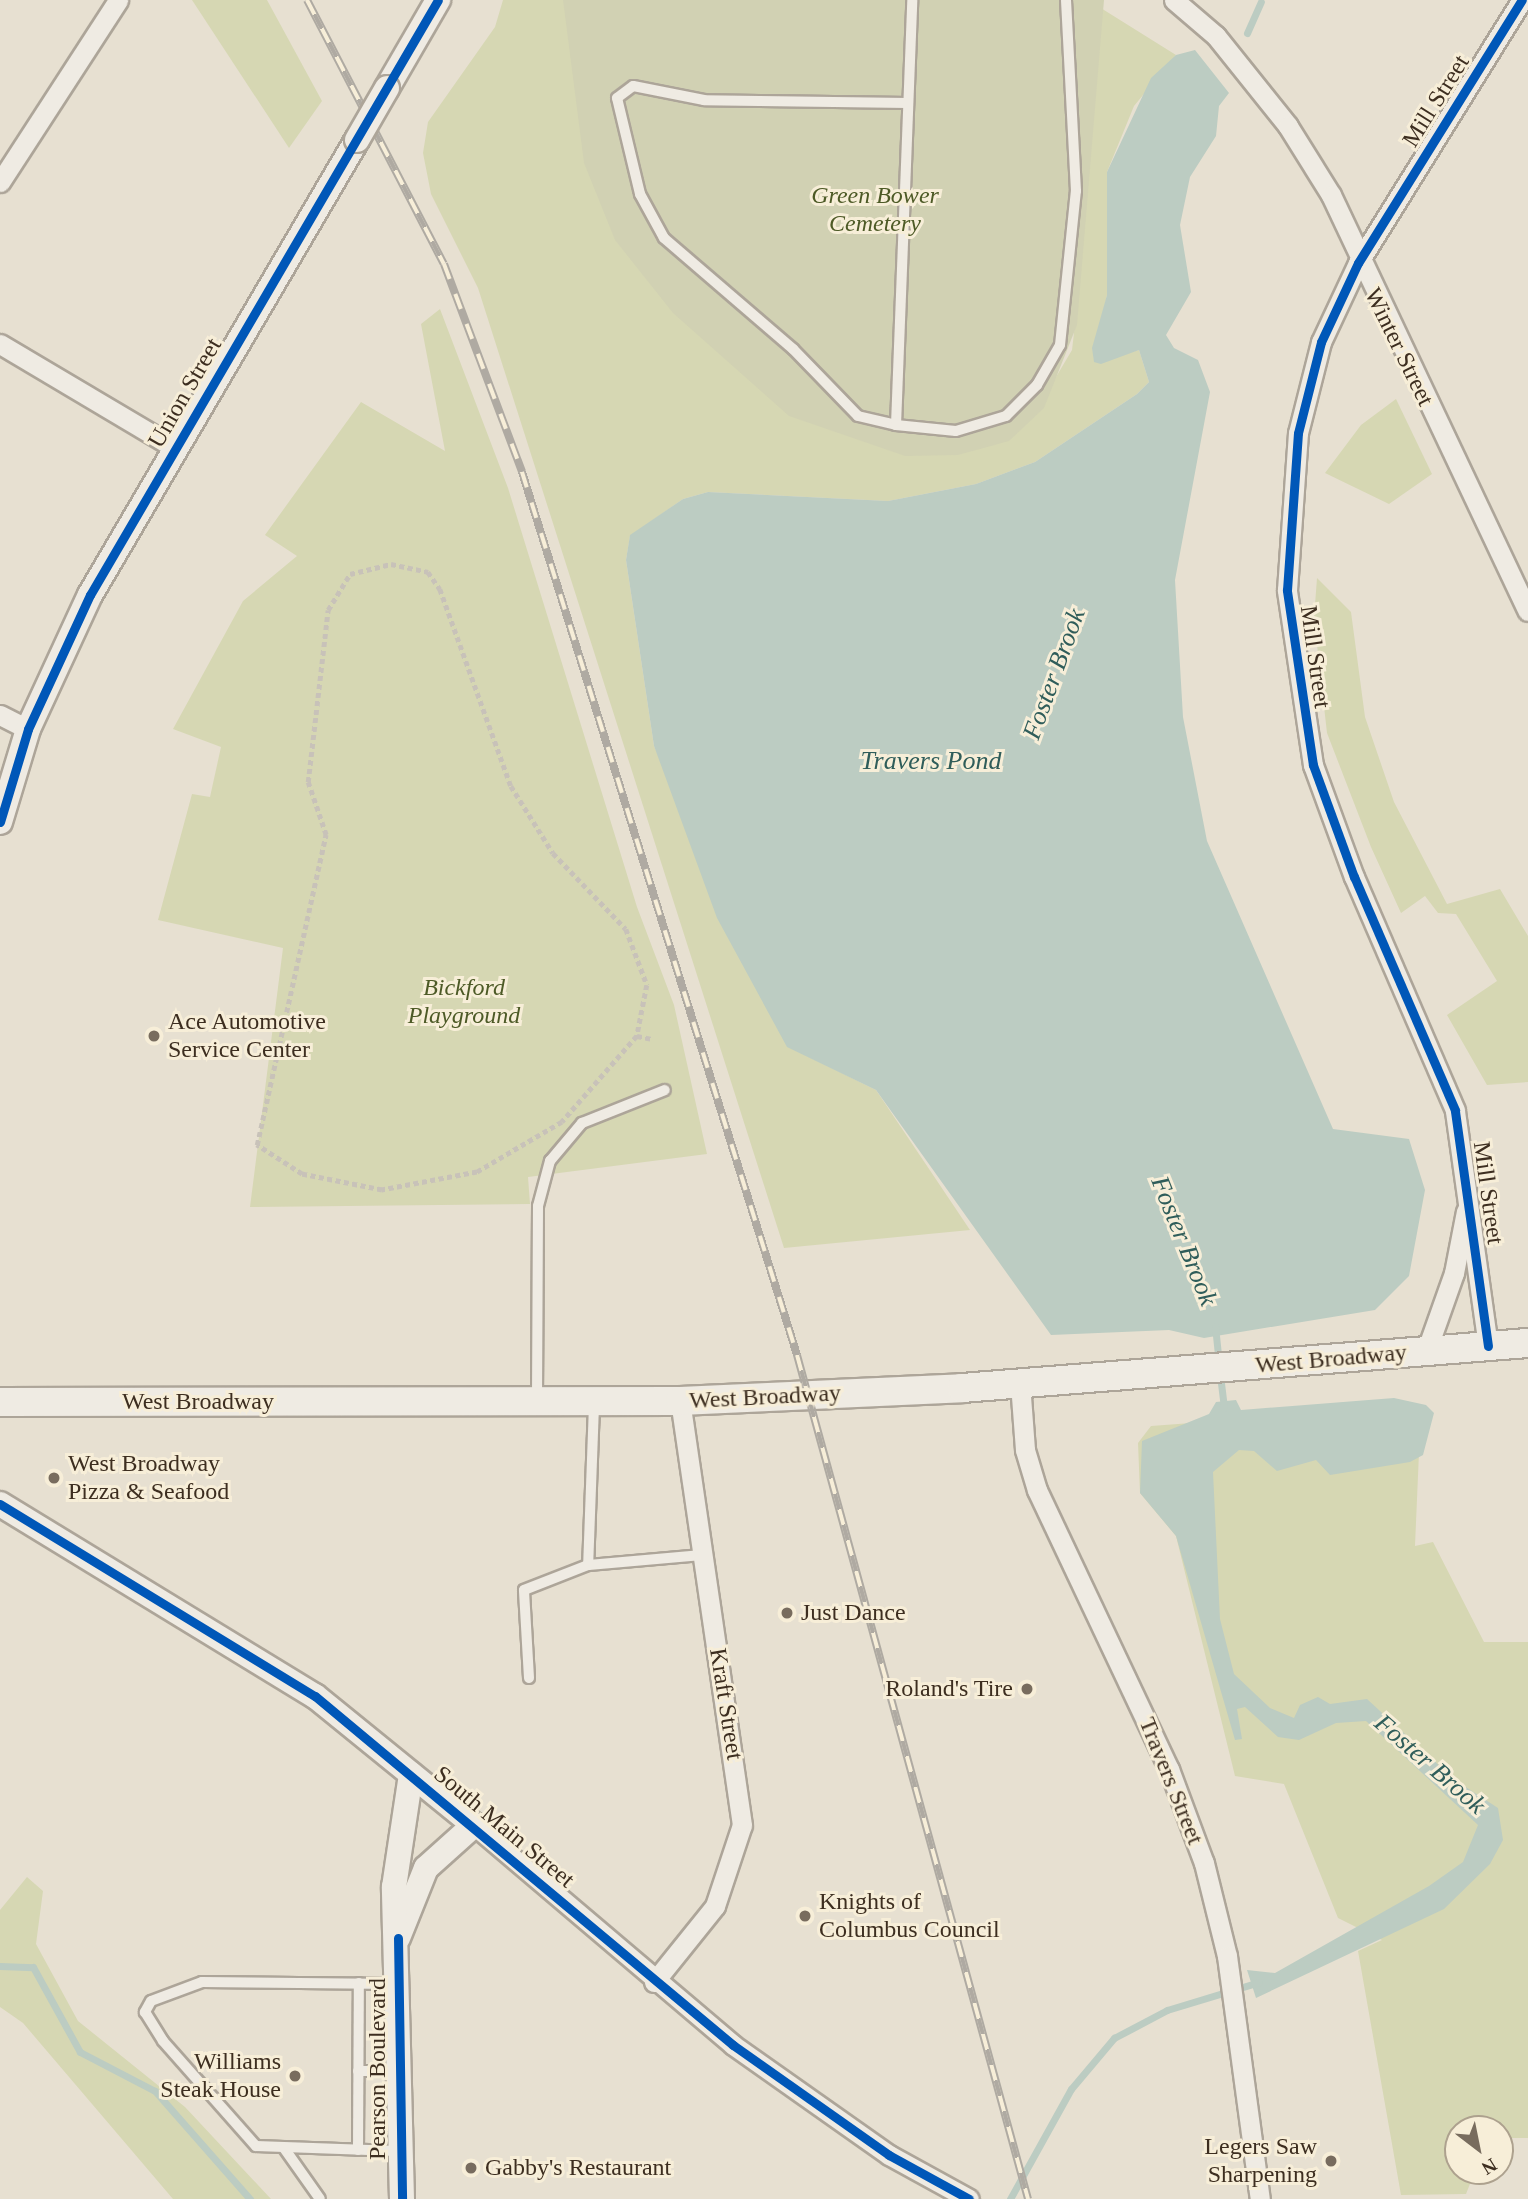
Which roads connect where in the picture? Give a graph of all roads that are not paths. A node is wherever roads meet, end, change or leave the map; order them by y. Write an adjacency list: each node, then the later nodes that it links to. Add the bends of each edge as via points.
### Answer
1 (118, 0): 8 (street)
2 (438, 0): 12 (street, Union Street, bridge)
3 (912, 0): 7 (lane)
4 (1066, 0): 11 (lane, via 1076,191 1059,345 1037,385 1006,416 956,431)
5 (1174, 0): 9 (street, Winter Street, via 1216,36 1288,126 1331,195)
6 (1522, 0): 9 (street, Mill Street)
7 (908, 103): 11 (lane); 11 (lane, via 704,100 633,86 617,98 640,194 664,238 813,367 858,416)
8 (0, 182)
9 (1358, 263): 13 (street, Winter Street); 18 (street, Mill Street, via 1321,342 1298,433 1287,590 1297,686 1314,765 1354,877 1447,1084)
10 (0, 344): 12 (street)
11 (896, 425)
12 (175, 448): 15 (street, Union Street, via 90,595)
13 (1528, 611)
14 (0, 715): 15 (street)
15 (29, 729): 16 (street, Union Street)
16 (0, 822)
17 (665, 1090): 25 (lane, via 582,1123 550,1161 538,1206)
18 (1470, 1189): 20 (street, Mill Street); 21 (street, Mill Street, via 1454,1273)
19 (1528, 1343): 20 (main road, West Broadway)
20 (1488, 1346): 21 (main road, West Broadway)
21 (1426, 1352): 22 (main road, West Broadway)
22 (1020, 1384): 23 (main road, West Broadway); 45 (street, Travers Street, via 1025,1450 1037,1490 1187,1814 1227,1956)
23 (680, 1401): 26 (main road, West Broadway); 28 (street, Kraft Street)
24 (0, 1402): 25 (main road, West Broadway)
25 (537, 1402): 26 (main road, West Broadway)
26 (595, 1402): 29 (lane)
27 (0, 1504): 31 (street, South Main Street, via 315,1696)
28 (704, 1555): 29 (lane); 34 (street, Kraft Street, via 742,1825 715,1906)
29 (588, 1565): 30 (lane, via 524,1590)
30 (529, 1678)
31 (411, 1774): 32 (street, South Main Street); 33 (street, Pearson Boulevard, via 394,1887)
32 (474, 1825): 33 (street, Pearson Boulevard, via 426,1868); 34 (street, South Main Street)
33 (398, 1938): 36 (street, Pearson Boulevard)
34 (654, 1982): 44 (street, South Main Street, via 834,2118)
35 (359, 1983): 36 (lane); 37 (lane); 39 (lane, via 202,1982 147,2006 148,2023 249,2141)
36 (396, 1984): 38 (street, Pearson Boulevard)
37 (358, 2071): 38 (lane); 40 (lane)
38 (395, 2071): 41 (street, Pearson Boulevard)
39 (284, 2148): 40 (lane); 42 (lane)
40 (358, 2150): 41 (lane)
41 (397, 2151): 43 (street, Pearson Boulevard)
42 (320, 2199)
43 (402, 2199)
44 (969, 2199)
45 (1260, 2199)

